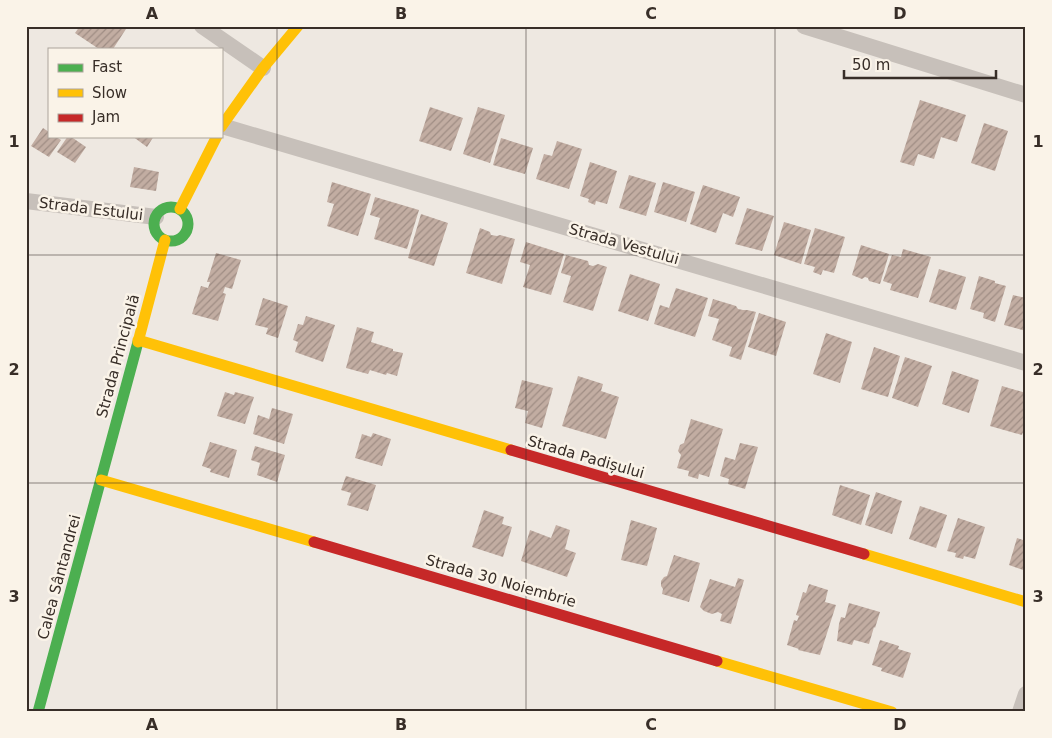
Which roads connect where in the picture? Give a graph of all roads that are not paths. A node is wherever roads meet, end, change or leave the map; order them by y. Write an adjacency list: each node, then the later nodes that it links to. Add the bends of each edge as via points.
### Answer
1 (202, 26): 4 (street)
2 (298, 26): 4 (street)
3 (804, 26): 5 (street)
4 (264, 68): 6 (street)
5 (1026, 95)
6 (222, 127): 13 (street, Strada Vestului)
7 (216, 138): 9 (street)
8 (26, 200): 10 (street, Strada Estului)
9 (180, 209): 10 (street, via 174,206 163,208); 11 (street, via 187,217 188,229 181,238)
10 (156, 217): 11 (street, via 154,228)
11 (165, 240): 12 (street, Strada Principală)
12 (138, 340): 14 (street, Strada Principală); 15 (street, Strada Padișului)
13 (1026, 363)
14 (101, 480): 17 (street, Calea Sântandrei); 18 (street, Strada 30 Noiembrie)
15 (1026, 602)
16 (1026, 694): 19 (street)
17 (38, 712)
18 (892, 712)
19 (1020, 712)

